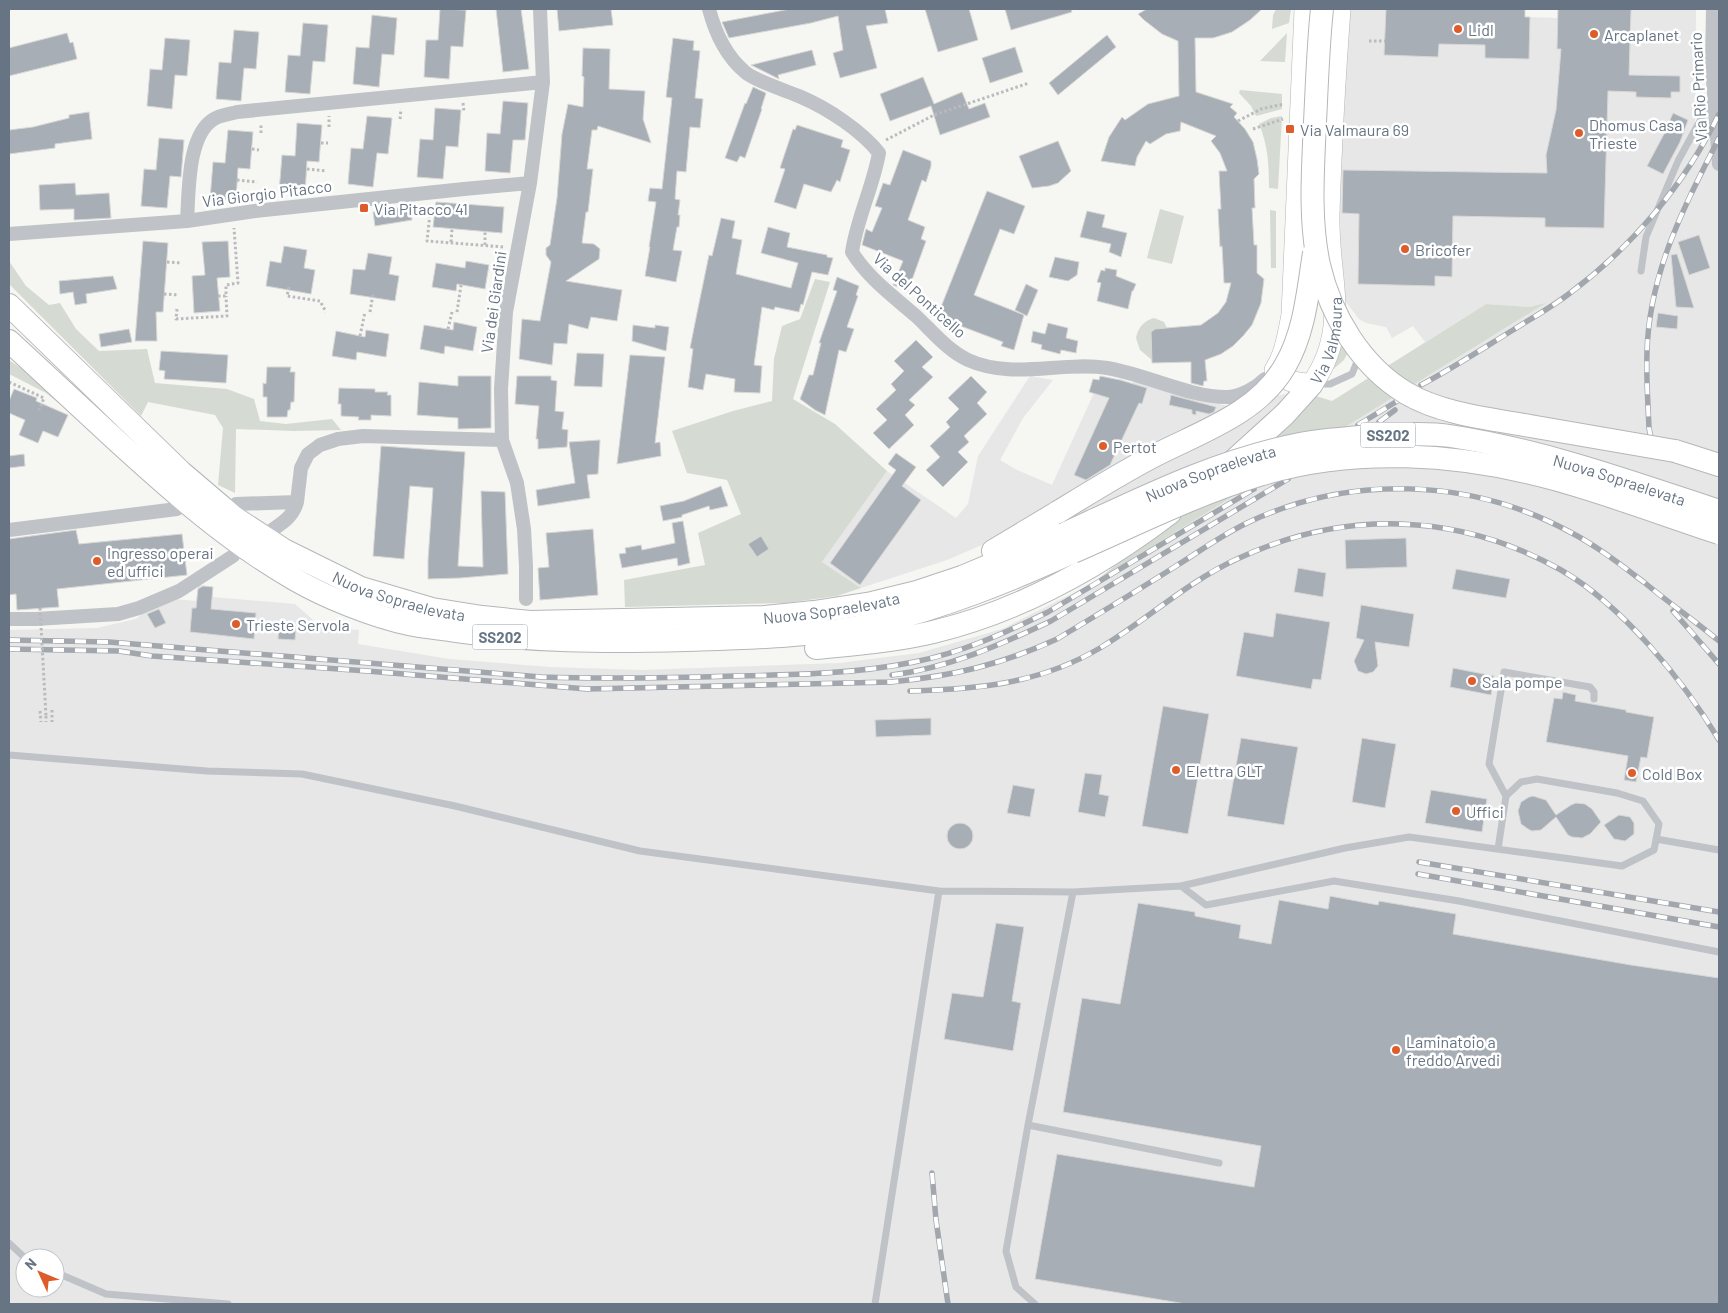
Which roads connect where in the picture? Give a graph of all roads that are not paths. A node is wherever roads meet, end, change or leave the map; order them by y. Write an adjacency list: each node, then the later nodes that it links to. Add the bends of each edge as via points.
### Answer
1 (540, 9): 9 (street, Via dei Giardini)
2 (710, 9): 20 (street, Via del Ponticello, via 720,40 746,73 821,106 848,124 879,153 854,235 852,252 858,263 946,346 984,366 1008,370 1082,365 1108,368 1218,397 1246,392)
3 (1305, 9): 7 (main road, Via Valmaura)
4 (1322, 9): 15 (highway, bridge, via 1312,198)
5 (1340, 9): 8 (main road, Via Valmaura)
6 (1713, 9): 10 (street, Via Rio Primario)
7 (1302, 74): 8 (street, via 1312,84 1320,85); 20 (main road, Via Valmaura, via 1292,315 1285,348)
8 (1336, 76): 18 (main road, Via Valmaura, via 1329,216)
9 (543, 82): 12 (street, Via dei Giardini); 13 (street, via 237,112 214,119 202,132 193,150)
10 (1714, 94): 11 (street, Via Rio Primario); 16 (lane, via 1674,170 1646,238)
11 (1719, 164)
12 (530, 183): 13 (street, Via Giorgio Pitacco); 22 (street, Via dei Giardini, via 503,337)
13 (187, 221): 14 (street, Via Giorgio Pitacco)
14 (9, 234)
15 (1315, 242): 23 (highway, bridge, via 1319,266 1335,312 1348,334 1364,358 1407,393 1433,405 1477,417); 36 (highway, bridge, via 1300,330 1287,364 1276,380 1234,416 1116,476 1002,547)
16 (1641, 271)
17 (9, 305): 36 (highway, Nuova Sopraelevata / SS202, via 181,472 235,518 284,550 361,588 432,609 530,622 765,617)
18 (1336, 306): 21 (main road, Via Valmaura, via 1330,348 1322,370); 21 (lane, via 1358,337 1361,348 1358,361 1352,374 1345,378 1330,384)
19 (9, 341): 38 (highway, Nuova Sopraelevata / SS202, via 152,473 218,529 295,580 356,608 408,624 480,635)
20 (1275, 370): 21 (main road, Via Valmaura, via 1292,382)
21 (1312, 384): 38 (highway, via 1234,461 1146,531 1084,571 983,618 884,641 816,648 684,648)
22 (502, 440): 26 (street, via 362,436 338,439 320,445 308,454 301,468); 35 (street, Via dei Giardini, via 517,484 524,530)
23 (1675, 451): 24 (highway); 25 (highway)
24 (1719, 457)
25 (1719, 464)
26 (297, 502): 27 (street); 31 (street, via 294,513)
27 (236, 504)
28 (177, 509): 30 (street)
29 (1719, 511): 33 (highway, Nuova Sopraelevata / SS202, bridge, via 1524,451 1449,436 1385,435 1300,444 1200,473)
30 (9, 530)
31 (272, 530)
32 (1719, 533): 33 (highway, Nuova Sopraelevata / SS202, bridge, via 1555,479 1508,468 1448,458 1384,456 1298,465 1260,474)
33 (1069, 543): 36 (highway, Nuova Sopraelevata / SS202, via 917,592); 38 (highway, Nuova Sopraelevata / SS202, via 969,596 872,624 767,638)
34 (233, 556): 37 (street, via 179,591 118,614)
35 (526, 599)
36 (814, 612)
37 (9, 619)
38 (620, 641)
39 (1594, 699): 41 (lane, via 1590,687 1504,672 1489,764)
40 (9, 755): 46 (lane, via 207,771 302,774 455,806 640,851)
41 (1506, 796): 42 (lane, via 1521,782 1537,779 1617,793 1643,801 1659,824); 43 (lane)
42 (1656, 839): 43 (lane, via 1654,850 1622,866); 44 (lane)
43 (1498, 849): 45 (lane, via 1409,837 1345,848)
44 (1719, 850)
45 (1181, 886): 47 (lane); 48 (lane, via 1206,905 1334,881 1459,901)
46 (939, 891): 47 (lane); 53 (lane)
47 (1073, 892): 49 (lane)
48 (1719, 952)
49 (1028, 1125): 50 (lane); 54 (lane, via 1006,1251 1016,1287)
50 (1219, 1163)
51 (65, 1276): 52 (lane, via 106,1294)
52 (228, 1304)
53 (875, 1304)
54 (1035, 1304)

